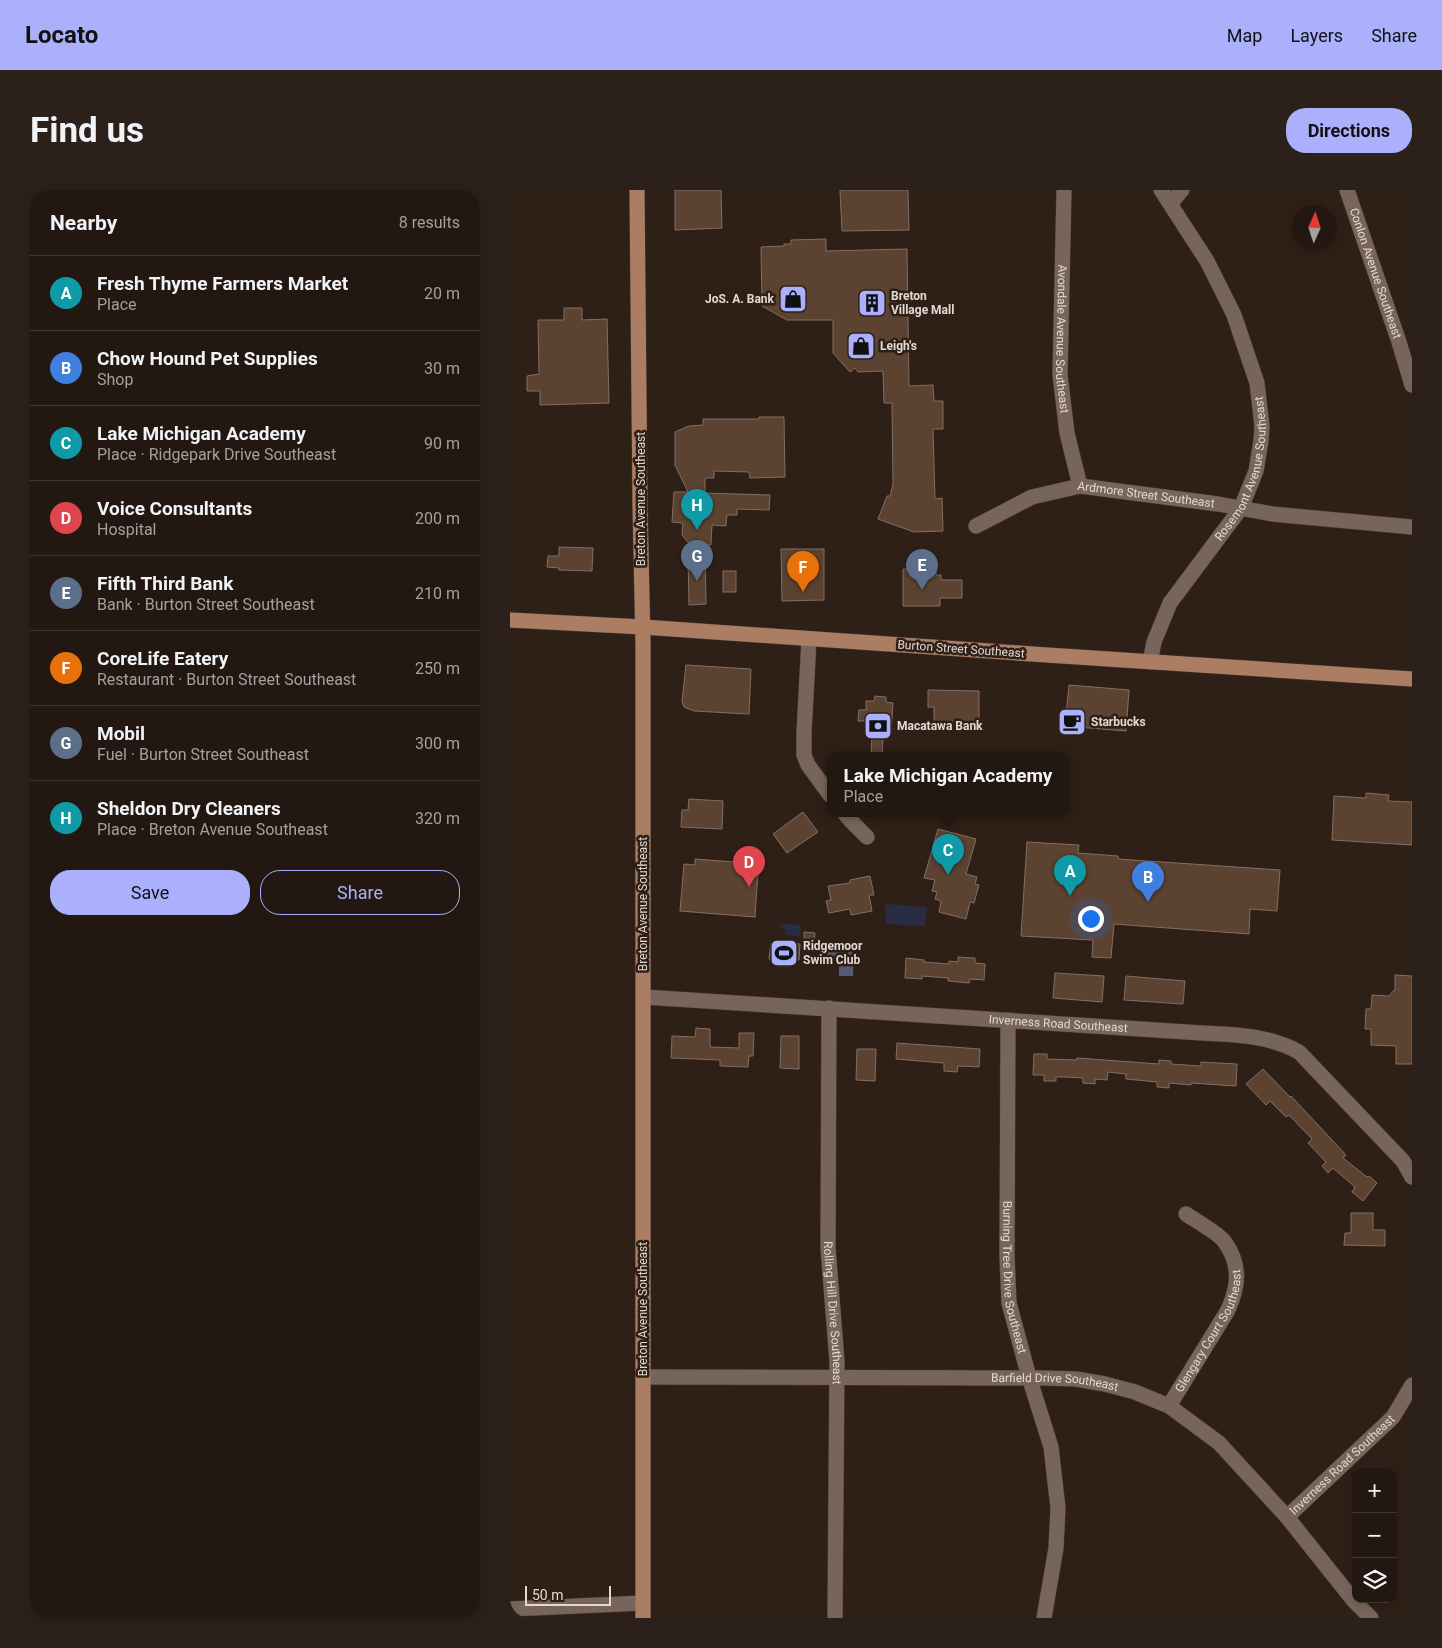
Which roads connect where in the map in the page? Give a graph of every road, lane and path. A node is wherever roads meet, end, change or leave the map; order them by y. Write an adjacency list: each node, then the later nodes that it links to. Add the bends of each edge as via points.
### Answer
1 (637, 190): 13 (main road, Breton Avenue Southeast)
2 (1064, 190): 8 (street, Avondale Avenue Southeast, via 1060,376 1067,432)
3 (1161, 190): 6 (street, Rosemont Avenue Southeast)
4 (1182, 190): 6 (street)
5 (1347, 190): 7 (street, Conlon Avenue Southeast)
6 (1171, 203): 9 (street, Rosemont Avenue Southeast, via 1208,260 1234,315 1257,383 1261,441 1256,471)
7 (1412, 385)
8 (1080, 486): 9 (street, Ardmore Street Southeast); 10 (street, Ardmore Street Southeast, via 1032,497)
9 (1241, 508): 11 (street, Ardmore Street Southeast, via 1272,514); 15 (street, Rosemont Avenue Southeast, via 1170,603 1154,642)
10 (976, 526)
11 (1412, 527)
12 (510, 620): 13 (main road, Burton Street Southeast)
13 (643, 627): 14 (main road, Burton Street Southeast); 20 (main road, Breton Avenue Southeast)
14 (809, 639): 15 (main road, Burton Street Southeast); 17 (street, via 804,755)
15 (1150, 662): 16 (main road, Burton Street Southeast)
16 (1412, 679)
17 (827, 790)
18 (848, 817): 19 (street)
19 (867, 837)
20 (644, 996): 21 (street, Inverness Road Southeast); 25 (main road, Breton Avenue Southeast)
21 (828, 1008): 22 (street, Inverness Road Southeast); 26 (street, Rolling Hill Drive Southeast, via 828,1248)
22 (1008, 1020): 23 (street, Inverness Road Southeast, via 1258,1037 1285,1044 1299,1052 1353,1107 1403,1161); 27 (street, Burning Tree Drive Southeast, via 1009,1303)
23 (1412, 1178)
24 (1186, 1214): 29 (street, Glengary Court Southeast, via 1223,1240 1237,1264 1235,1294)
25 (643, 1377): 26 (street, Barfield Drive Southeast); 32 (main road, Breton Avenue Southeast)
26 (837, 1377): 27 (street, Barfield Drive Southeast); 33 (street, Rolling Hill Drive Southeast)
27 (1029, 1377): 29 (street, Barfield Drive Southeast, via 1105,1384); 34 (street, Burning Tree Drive Southeast, via 1051,1447 1058,1508 1056,1548)
28 (1412, 1386): 30 (street, Inverness Road Southeast, via 1393,1417)
29 (1169, 1406): 30 (street, Barfield Drive Southeast, via 1219,1443)
30 (1287, 1517): 35 (street, Barfield Drive Southeast)
31 (510, 1609): 32 (street)
32 (643, 1611)
33 (834, 1618)
34 (1044, 1618)
35 (1371, 1618)

